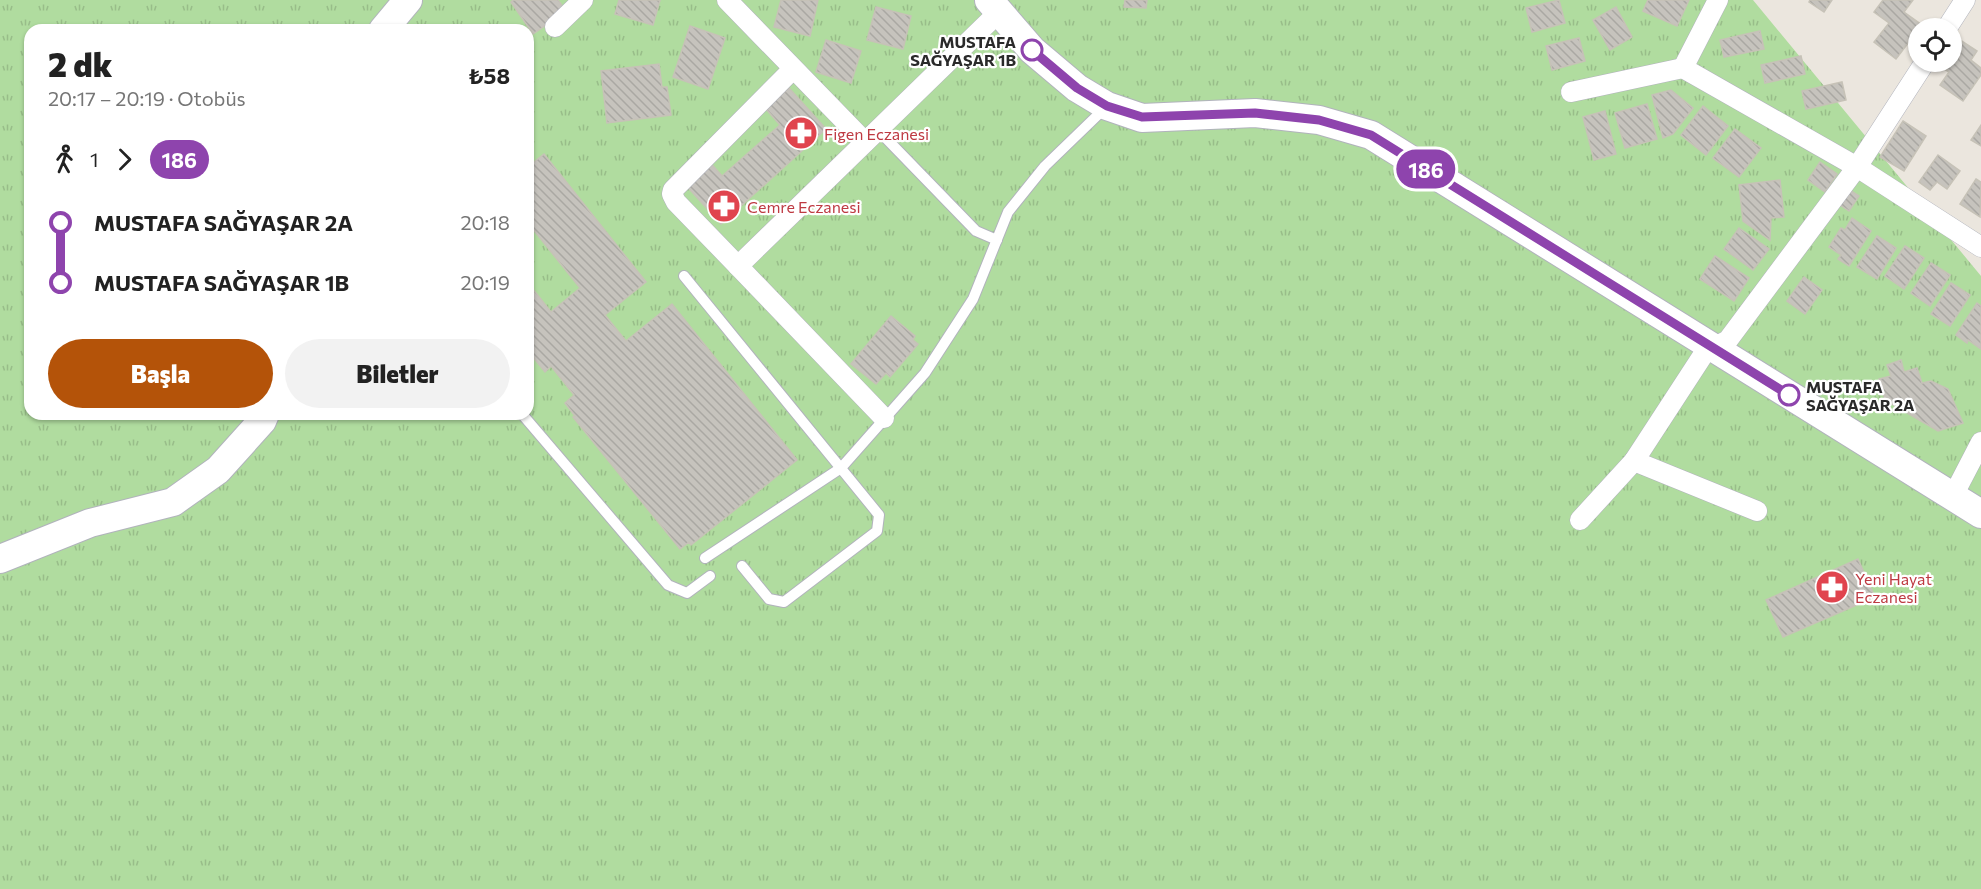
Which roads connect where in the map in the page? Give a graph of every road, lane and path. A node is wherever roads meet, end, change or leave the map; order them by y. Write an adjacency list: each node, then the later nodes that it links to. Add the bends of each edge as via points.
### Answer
1 (408, 0): 8 (street)
2 (583, 0): 9 (street)
3 (727, 0): 11 (street)
4 (1718, 0): 10 (street)
5 (1965, 0): 7 (street)
6 (994, 6): 14 (street, via 1041,57 1077,88); 15 (street)
7 (1953, 18)
8 (387, 24)
9 (555, 27)
10 (1683, 68): 13 (street); 16 (street)
11 (793, 69): 15 (street); 19 (street, via 673,190 676,202)
12 (1919, 72): 16 (street)
13 (1571, 92)
14 (1107, 106): 17 (lane, via 1045,166 1008,212); 21 (street, via 1142,117 1276,115 1319,120 1371,135)
15 (871, 136): 17 (lane, via 976,231); 19 (street)
16 (1857, 167): 18 (street); 21 (street, via 1728,340)
17 (997, 240): 22 (lane, via 973,299 925,373)
18 (1981, 248)
19 (738, 266): 22 (street)
20 (684, 276): 27 (lane)
21 (1714, 348): 26 (street, via 1705,352); 28 (street)
22 (884, 418): 27 (lane)
23 (262, 420): 33 (street, via 218,470 173,502 90,523)
24 (527, 420): 35 (lane, via 668,585 687,593)
25 (1981, 442): 28 (street)
26 (1634, 462): 29 (street); 31 (street)
27 (842, 468): 32 (lane); 34 (lane, via 879,514 877,531 784,602 769,599)
28 (1953, 496): 30 (street)
29 (1757, 511)
30 (1981, 514)
31 (1580, 519)
32 (705, 558)
33 (0, 559)
34 (742, 566)
35 (710, 576)

